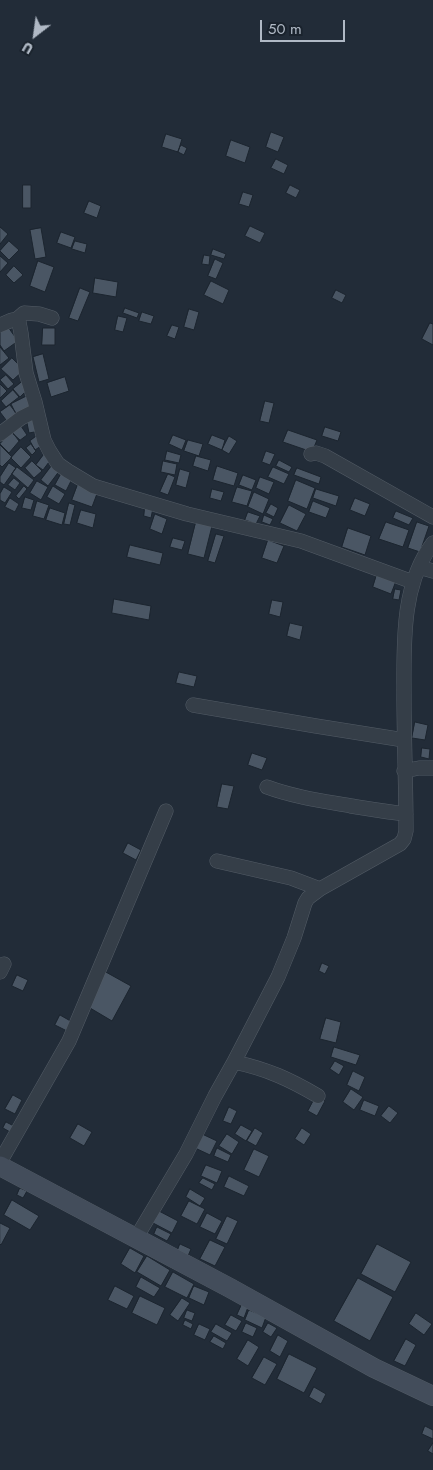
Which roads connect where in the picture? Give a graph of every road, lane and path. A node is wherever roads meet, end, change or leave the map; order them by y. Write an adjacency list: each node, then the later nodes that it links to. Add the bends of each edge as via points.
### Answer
1 (52, 318): 2 (street, via 27,312)
2 (17, 319): 3 (street); 4 (street, via 26,373)
3 (0, 325)
4 (37, 410): 5 (street); 11 (street, via 47,447 58,464 94,486 187,514 301,541)
5 (0, 434)
6 (311, 454): 7 (street, via 324,456)
7 (433, 518)
8 (433, 543): 9 (street)
9 (419, 568): 10 (street); 11 (street)
10 (433, 571)
11 (413, 582): 13 (street, via 404,635)
12 (193, 705): 13 (street)
13 (404, 740): 15 (street)
14 (433, 768): 15 (street)
15 (404, 771): 18 (street)
16 (266, 787): 18 (street, via 327,802)
17 (166, 812): 23 (street, via 70,1040)
18 (406, 814): 20 (street, via 405,835 400,844)
19 (217, 860): 20 (street, via 291,878)
20 (320, 889): 21 (street, via 308,898 278,977)
21 (234, 1062): 22 (street, via 277,1074); 25 (street, via 175,1174)
22 (318, 1096)
23 (0, 1162)
24 (0, 1166): 25 (street)
25 (136, 1238): 26 (street, via 365,1363)
26 (433, 1396)

